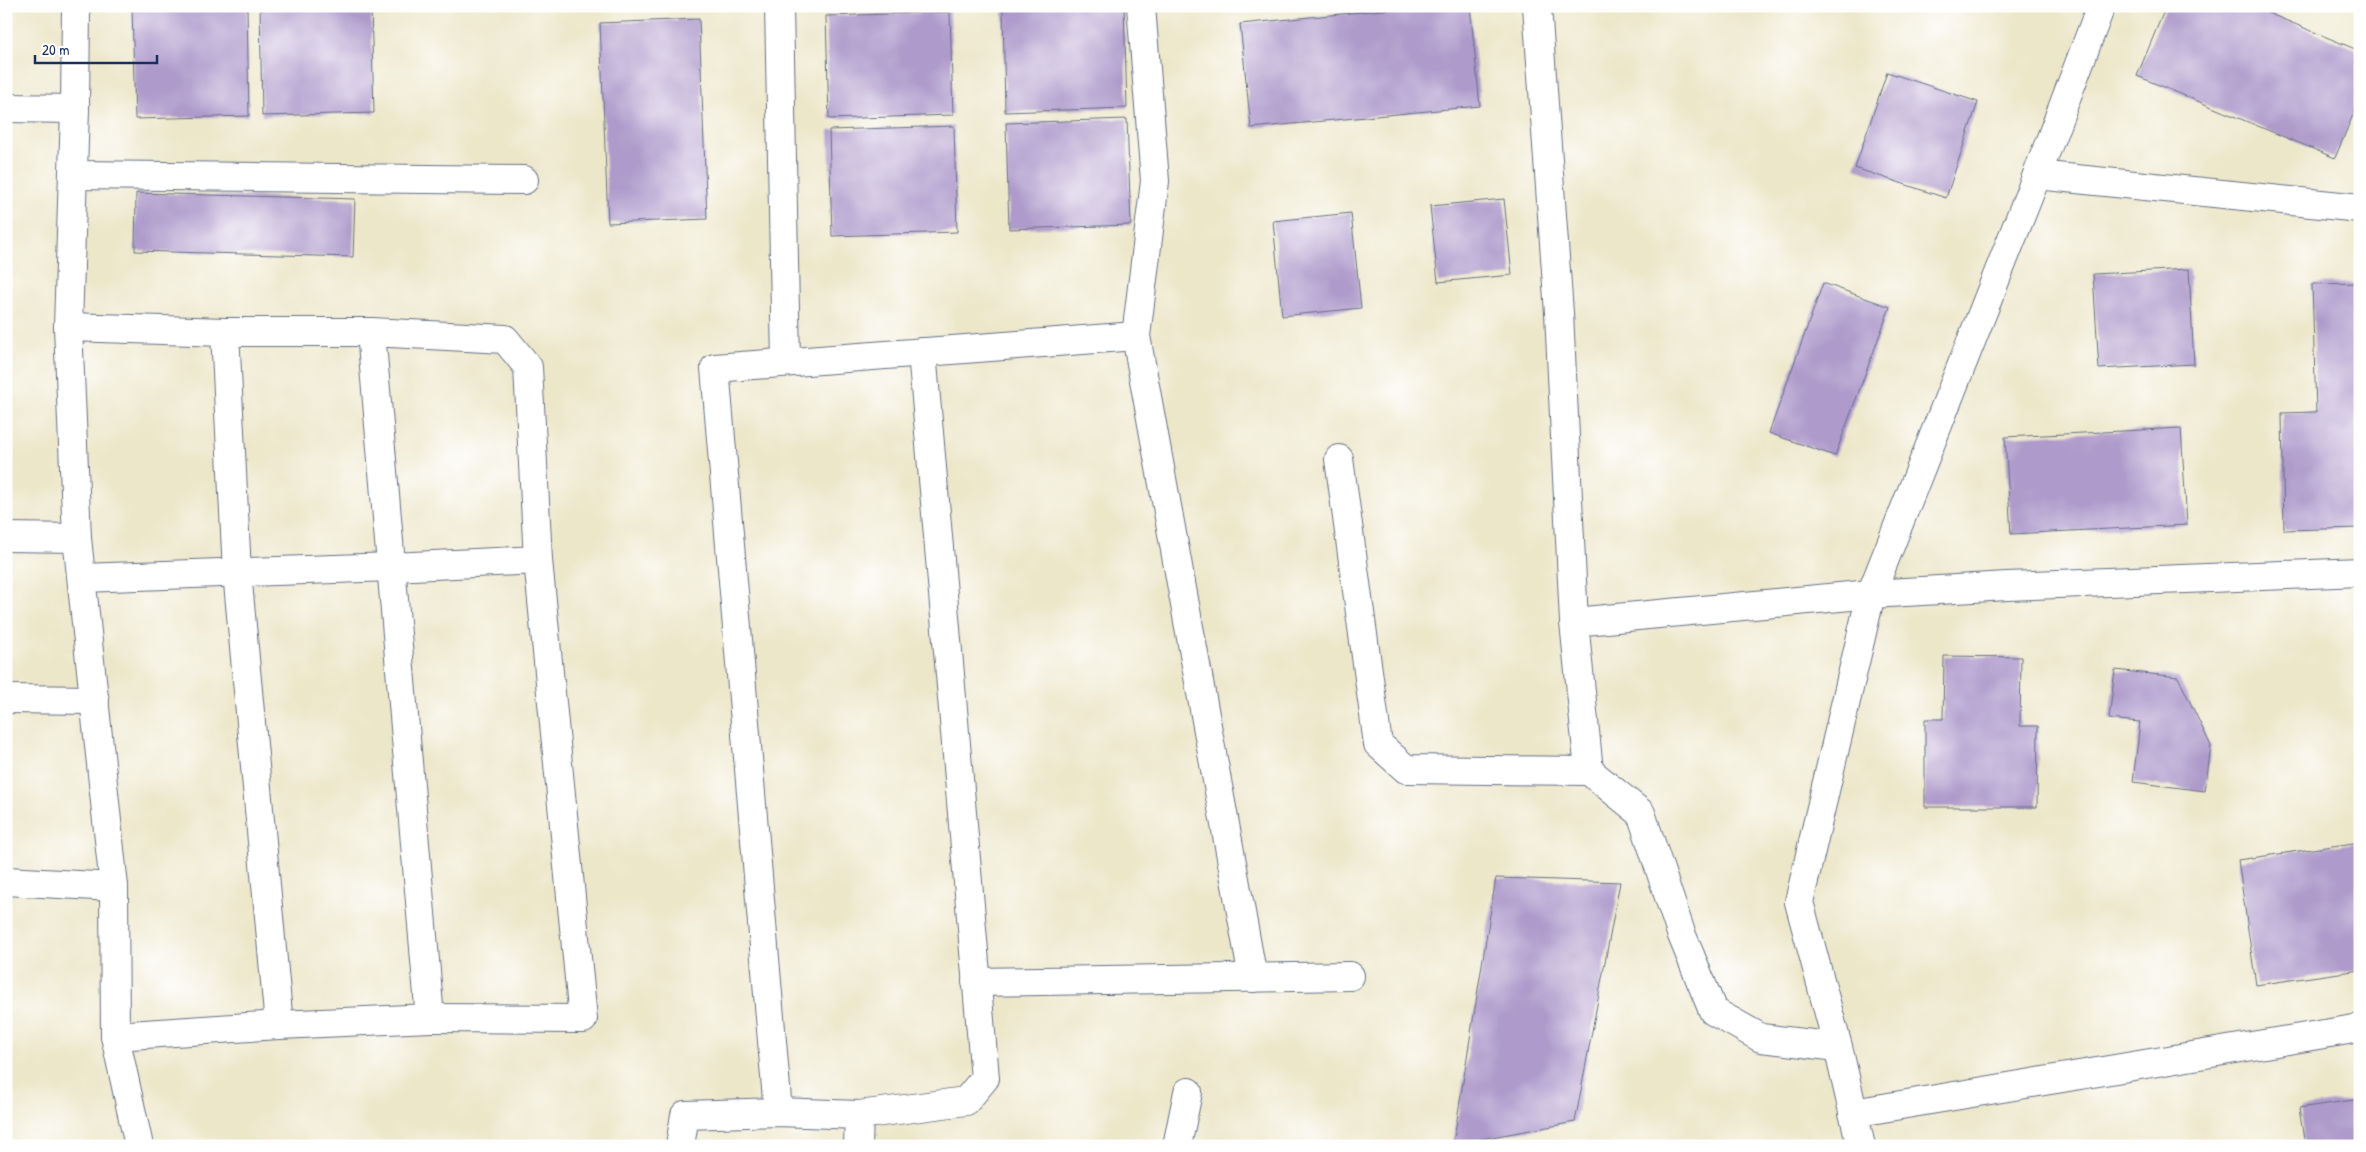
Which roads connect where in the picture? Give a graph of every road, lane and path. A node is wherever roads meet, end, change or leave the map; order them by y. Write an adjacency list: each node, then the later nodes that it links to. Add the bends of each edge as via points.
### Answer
1 (76, 6): 7 (street)
2 (779, 6): 17 (street)
3 (1141, 6): 15 (street, via 1154,181)
4 (1537, 6): 27 (street, via 1559,313)
5 (2101, 6): 9 (street)
6 (6, 108): 7 (street)
7 (76, 109): 8 (street)
8 (73, 175): 10 (street); 12 (street)
9 (2037, 175): 11 (street); 26 (street)
10 (524, 180)
11 (2360, 208)
12 (68, 327): 13 (street); 20 (street)
13 (226, 332): 14 (street); 23 (street)
14 (371, 332): 21 (street, via 506,339 528,367); 22 (street)
15 (1136, 336): 16 (street); 34 (street)
16 (922, 352): 17 (street); 35 (street)
17 (786, 362): 42 (street, via 715,368)
18 (1339, 460): 30 (street, via 1378,744 1406,769)
19 (6, 537): 20 (street)
20 (78, 538): 25 (street)
21 (538, 560): 22 (street); 36 (street, via 583,1019)
22 (392, 567): 23 (street); 36 (street)
23 (237, 572): 25 (street); 37 (street)
24 (2359, 574): 26 (street)
25 (82, 578): 29 (street)
26 (1871, 594): 27 (street); 40 (street, via 1799,902)
27 (1574, 622): 30 (street)
28 (6, 699): 29 (street)
29 (95, 700): 32 (street)
30 (1589, 772): 40 (street, via 1641,812 1681,933 1713,1011 1761,1038)
31 (6, 881): 32 (street)
32 (114, 887): 39 (street)
33 (1350, 976): 34 (street)
34 (1252, 978): 35 (street)
35 (976, 982): 44 (street, via 985,1078 966,1101)
36 (430, 1018): 37 (street)
37 (279, 1025): 39 (street)
38 (2360, 1028): 43 (street)
39 (115, 1036): 45 (street)
40 (1838, 1047): 43 (street)
41 (1188, 1092): 48 (street)
42 (778, 1112): 44 (street); 46 (street, via 685,1115)
43 (1853, 1113): 49 (street)
44 (859, 1115): 47 (street)
45 (139, 1146)
46 (680, 1146)
47 (858, 1146)
48 (1178, 1146)
49 (1861, 1146)

